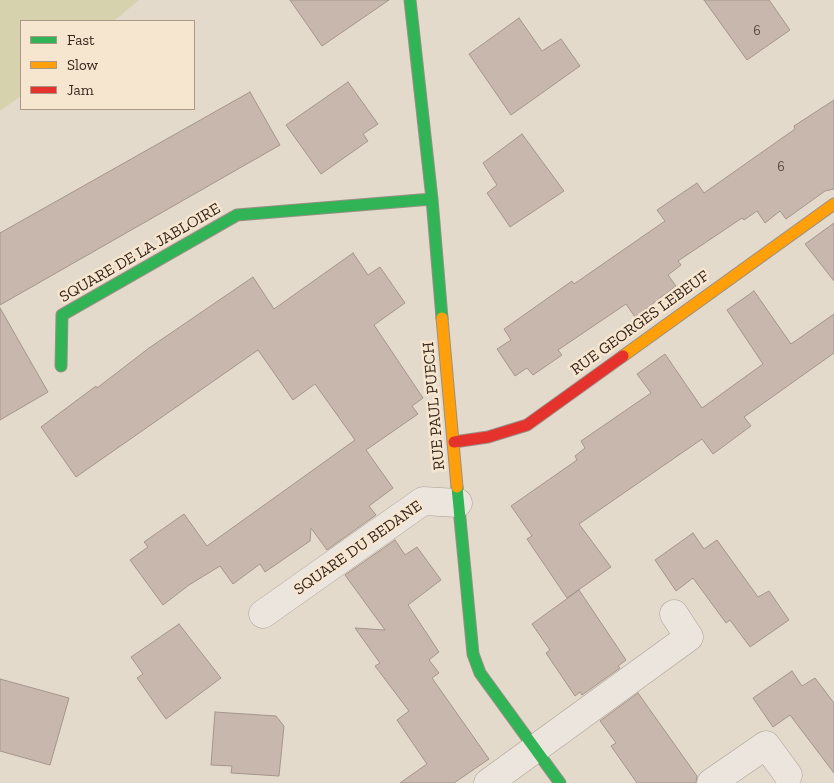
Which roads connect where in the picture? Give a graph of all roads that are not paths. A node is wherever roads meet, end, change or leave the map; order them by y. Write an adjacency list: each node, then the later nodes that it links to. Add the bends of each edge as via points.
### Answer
1 (410, 0): 2 (street, RUE PAUL PUECH)
2 (432, 199): 4 (street, SQUARE DE LA JABLOIRE, via 237,215 62,315); 5 (street, RUE PAUL PUECH)
3 (834, 204): 5 (street, RUE GEORGES LEBEUF, via 527,425 488,437)
4 (61, 366)
5 (454, 442): 6 (street, RUE PAUL PUECH)
6 (458, 503): 7 (street, SQUARE DU BEDANE, via 423,501); 9 (street, RUE PAUL PUECH, via 474,654 480,674)
7 (263, 614)
8 (674, 614): 9 (street, via 689,637)
9 (536, 749): 11 (street); 12 (street, RUE PAUL PUECH)
10 (788, 775): 13 (street, via 766,745)
11 (488, 783)
12 (560, 783)
13 (711, 783)

